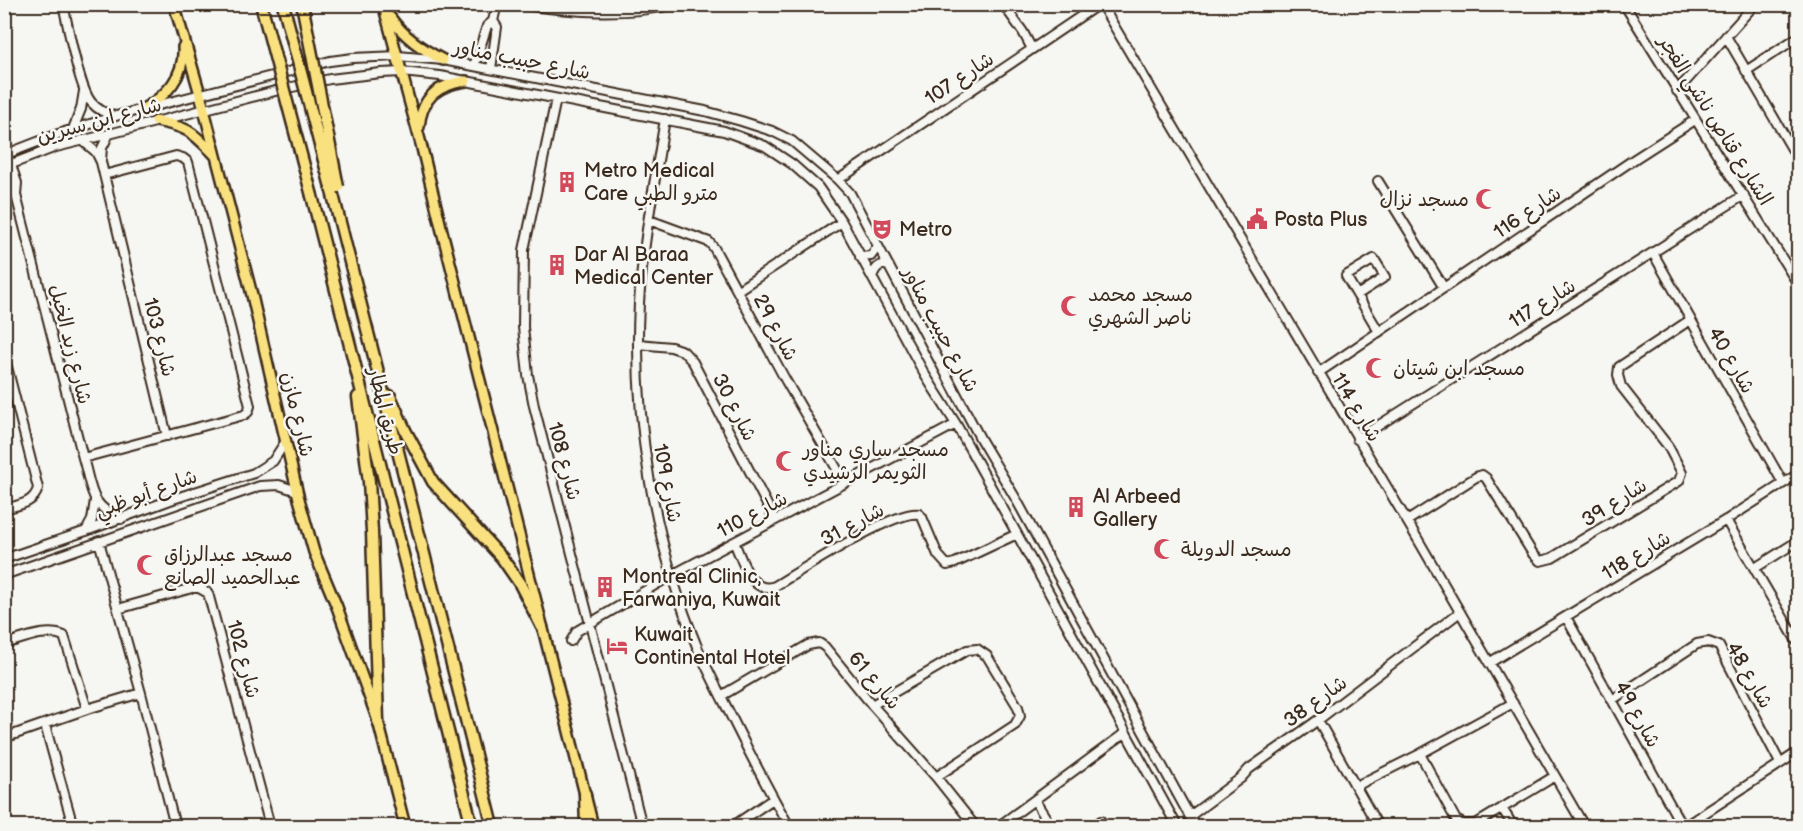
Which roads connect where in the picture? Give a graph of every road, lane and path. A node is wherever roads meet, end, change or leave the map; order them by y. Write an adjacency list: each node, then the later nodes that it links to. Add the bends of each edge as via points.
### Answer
1 (63, 4): 28 (street)
2 (174, 4): 15 (main road, شارع مازن)
3 (261, 4): 69 (highway, طريق المطار, bridge)
4 (283, 4): 53 (highway, طريق المطار, bridge)
5 (302, 4): 53 (highway, bridge)
6 (497, 4): 14 (street)
7 (517, 4): 8 (street, via 617,12)
8 (678, 4)
9 (1003, 4): 18 (street)
10 (1100, 4): 18 (street, شارع 107); 72 (street, شارع 114)
11 (1624, 4): 26 (street, الشارع قناص ناشي الفجر)
12 (1755, 4): 16 (street)
13 (384, 8): 19 (main road); 20 (main road, via 410,40)
14 (494, 21): 21 (street, via 487,26); 22 (street, via 497,27)
15 (182, 33): 29 (main road, شارع مازن); 34 (main road, via 184,50 175,81 155,103)
16 (1725, 36): 23 (street); 26 (street)
17 (1798, 37): 23 (street)
18 (1032, 49): 51 (street, شارع 107)
19 (398, 56): 20 (street, شارع حبيب مناور); 24 (main road); 29 (street, شارع حبيب مناور, via 330,61)
20 (443, 60): 21 (street, شارع حبيب مناور)
21 (474, 66): 22 (street, شارع حبيب مناور)
22 (491, 69): 27 (street, شارع حبيب مناور)
23 (1746, 71): 47 (street)
24 (402, 72): 25 (street, شارع حبيب مناور); 33 (street, شارع حبيب مناور, via 330,79); 44 (main road)
25 (466, 81): 31 (street, شارع حبيب مناور); 44 (main road, via 451,83 427,101 420,114)
26 (1677, 91): 38 (street, الشارع قناص ناشي الفجر)
27 (604, 92): 30 (street, شارع حبيب مناور); 32 (street, via 607,101)
28 (85, 93): 36 (street, via 97,107); 40 (street)
29 (200, 94): 33 (main road, شارع مازن); 34 (street, شارع ابن سيرين)
30 (624, 96): 35 (street, via 616,102); 51 (street, شارع حبيب مناور, via 705,111 772,131 792,141)
31 (556, 99): 32 (street, شارع حبيب مناور); 104 (street, شارع 108, via 524,250 523,327 534,406)
32 (602, 108): 35 (street, شارع حبيب مناور)
33 (204, 109): 39 (street, شارع ابن سيرين); 46 (main road, شارع مازن)
34 (141, 110): 36 (street, شارع ابن سيرين)
35 (619, 111): 37 (street, شارع حبيب مناور)
36 (116, 116): 40 (street, شارع ابن سيرين)
37 (665, 119): 55 (street, شارع 109); 56 (street, شارع حبيب مناور, via 724,131 765,146 818,187)
38 (1695, 120): 54 (street, الشارع قناص ناشي الفجر); 63 (street, شارع 116)
39 (156, 122): 41 (street, شارع ابن سيرين); 46 (main road, via 193,132)
40 (73, 129): 45 (street, شارع ابن سيرين)
41 (110, 134): 42 (street, شارع ابن سيرين); 48 (street, via 102,148)
42 (82, 140): 48 (street, شارع 103); 49 (street, شارع ابن سيرين)
43 (4, 144): 45 (street, شارع زيد الخيل)
44 (421, 144): 106 (main road)
45 (6, 154): 49 (street, شارع زيد الخيل)
46 (217, 157): 76 (main road, شارع مازن)
47 (1798, 159)
48 (101, 162): 50 (street, شارع 103)
49 (7, 166): 78 (street, شارع زيد الخيل, via 17,187)
50 (104, 175): 74 (street, شارع 103); 74 (street, via 176,156 188,162 250,404 244,415)
51 (838, 180): 57 (street, شارع حبيب مناور, via 850,193)
52 (1378, 181): 63 (street)
53 (335, 189): 71 (highway, طريق المطار)
54 (1744, 195): 58 (street, شارع 117); 62 (street, الشارع قناص ناشي الفجر)
55 (649, 220): 64 (street, شارع 29, via 709,242); 68 (street, شارع 109)
56 (842, 222): 59 (street, شارع حبيب مناور); 64 (street)
57 (878, 246): 59 (street, via 871,256); 60 (street, شارع حبيب مناور)
58 (1653, 253): 66 (street, شارع 40); 75 (street, شارع 117)
59 (861, 257): 61 (street, شارع حبيب مناور)
60 (889, 266): 61 (street, via 875,268); 77 (street, شارع حبيب مناور)
61 (872, 277): 73 (street, شارع حبيب مناور)
62 (1798, 284)
63 (1444, 288): 67 (street, شارع 116)
64 (738, 290): 81 (street, شارع 29)
65 (1357, 295): 65 (street, via 1347,275 1374,259 1385,277); 67 (street)
66 (1690, 320): 82 (street, شارع 40); 91 (street, شارع 39, via 1619,367 1618,375 1621,386 1668,446 1682,473 1679,481 1552,558 1540,561 1482,475)
67 (1379, 332): 72 (street, شارع 116)
68 (638, 344): 89 (street, شارع 30, via 671,347 683,351 693,362); 100 (street, شارع 109, via 643,438)
69 (351, 346): 119 (highway, via 369,482); 139 (highway, طريق المطار)
70 (4, 355): 86 (street, via 37,484 36,495 28,502)
71 (377, 366): 106 (highway, via 433,482 502,558); 140 (highway, طريق المطار)
72 (1318, 373): 75 (street, شارع 114)
73 (956, 424): 79 (street, شارع حبيب مناور); 81 (street, شارع 110)
74 (167, 435): 78 (street)
75 (1358, 439): 91 (street, شارع 114)
76 (286, 441): 83 (main road, شارع مازن); 85 (street, شارع أبو ظبي, via 273,461 254,473)
77 (990, 455): 79 (street, via 985,463); 105 (street, شارع حبيب مناور)
78 (83, 458): 84 (street, شارع زيد الخيل)
79 (976, 461): 93 (street, شارع حبيب مناور)
80 (1798, 474): 82 (street, شارع 118)
81 (845, 483): 89 (street, شارع 110)
82 (1783, 483): 90 (street, شارع 118)
83 (297, 491): 87 (street, شارع أبو ظبي, via 279,485 260,486); 119 (main road, شارع مازن, via 314,552)
84 (95, 500): 88 (street, via 106,512); 92 (street, via 93,520)
85 (173, 500): 87 (street, via 181,506); 88 (street, شارع أبو ظبي)
86 (4, 509)
87 (180, 513): 94 (street, شارع أبو ظبي)
88 (121, 519): 92 (street, شارع أبو ظبي)
89 (775, 520): 96 (street, شارع 110)
90 (1726, 520): 98 (street); 103 (street, شارع 118)
91 (1407, 521): 102 (street, شارع 114)
92 (86, 531): 97 (street, شارع أبو ظبي)
93 (1017, 534): 96 (street, شارع 31, via 947,565 938,555 922,517 909,513 876,527 775,586 764,588 753,581); 107 (street, شارع حبيب مناور)
94 (99, 541): 99 (street, شارع أبو ظبي); 101 (street)
95 (1798, 541): 98 (street)
96 (734, 543): 100 (street, شارع 110)
97 (4, 559)
98 (1755, 568): 109 (street)
99 (4, 574)
100 (672, 576): 104 (street, شارع 110); 113 (street, شارع 109)
101 (118, 609): 112 (street); 137 (street, شارع 102, via 192,588 208,593)
102 (1460, 612): 111 (street, شارع 114); 118 (street, شارع 38)
103 (1566, 617): 111 (street, شارع 118); 114 (street, شارع 49)
104 (591, 623): 108 (street, شارع 110, via 577,631); 143 (street, شارع 108)
105 (1085, 626): 107 (street, via 1076,628); 133 (street, شارع حبيب مناور)
106 (542, 627): 129 (main road)
107 (1074, 638): 121 (street, شارع حبيب مناور)
108 (571, 641)
109 (1798, 643)
110 (4, 644): 117 (street, via 46,633 64,636)
111 (1490, 663): 115 (street, شارع 114)
112 (141, 693): 117 (street); 136 (street)
113 (721, 696): 116 (street, شارع 61, via 808,645 819,643); 130 (street, شارع 109)
114 (1612, 700): 125 (street, شارع 48, via 1697,644 1719,646); 155 (street, شارع 49)
115 (1513, 703): 124 (street); 126 (street, شارع 114)
116 (872, 705): 127 (street, شارع 61); 127 (street, via 967,650 977,649 987,656 1018,706 1020,716 1015,725)
117 (87, 709): 120 (street)
118 (1318, 720): 128 (street); 133 (street, شارع 38)
119 (378, 721): 138 (main road, شارع مازن)
120 (45, 725): 122 (street); 135 (street)
121 (1125, 733): 131 (street); 150 (street, شارع حبيب مناور)
122 (4, 738)
123 (1798, 752): 125 (street)
124 (1420, 754): 128 (street); 132 (street, via 1456,820 1476,824)
125 (1780, 764): 155 (street)
126 (1555, 776): 132 (street); 154 (street, شارع 114)
127 (936, 777): 146 (street, شارع 61)
128 (1356, 786): 152 (street)
129 (585, 794): 141 (highway); 142 (main road)
130 (773, 799): 144 (street); 145 (street, شارع 109)
131 (1035, 801): 147 (street); 148 (street)
132 (1502, 808): 153 (street)
133 (1190, 816): 151 (street, شارع حبيب مناور)
134 (1101, 821): 149 (street)
135 (73, 826)
136 (175, 826)
137 (270, 826)
138 (405, 826)
139 (472, 826)
140 (493, 826)
141 (586, 826)
142 (593, 826)
143 (642, 826)
144 (733, 826)
145 (789, 826)
146 (975, 826)
147 (999, 826)
148 (1051, 826)
149 (1094, 826)
150 (1177, 826)
151 (1195, 826)
152 (1378, 826)
153 (1514, 826)
154 (1584, 826)
155 (1684, 826)

